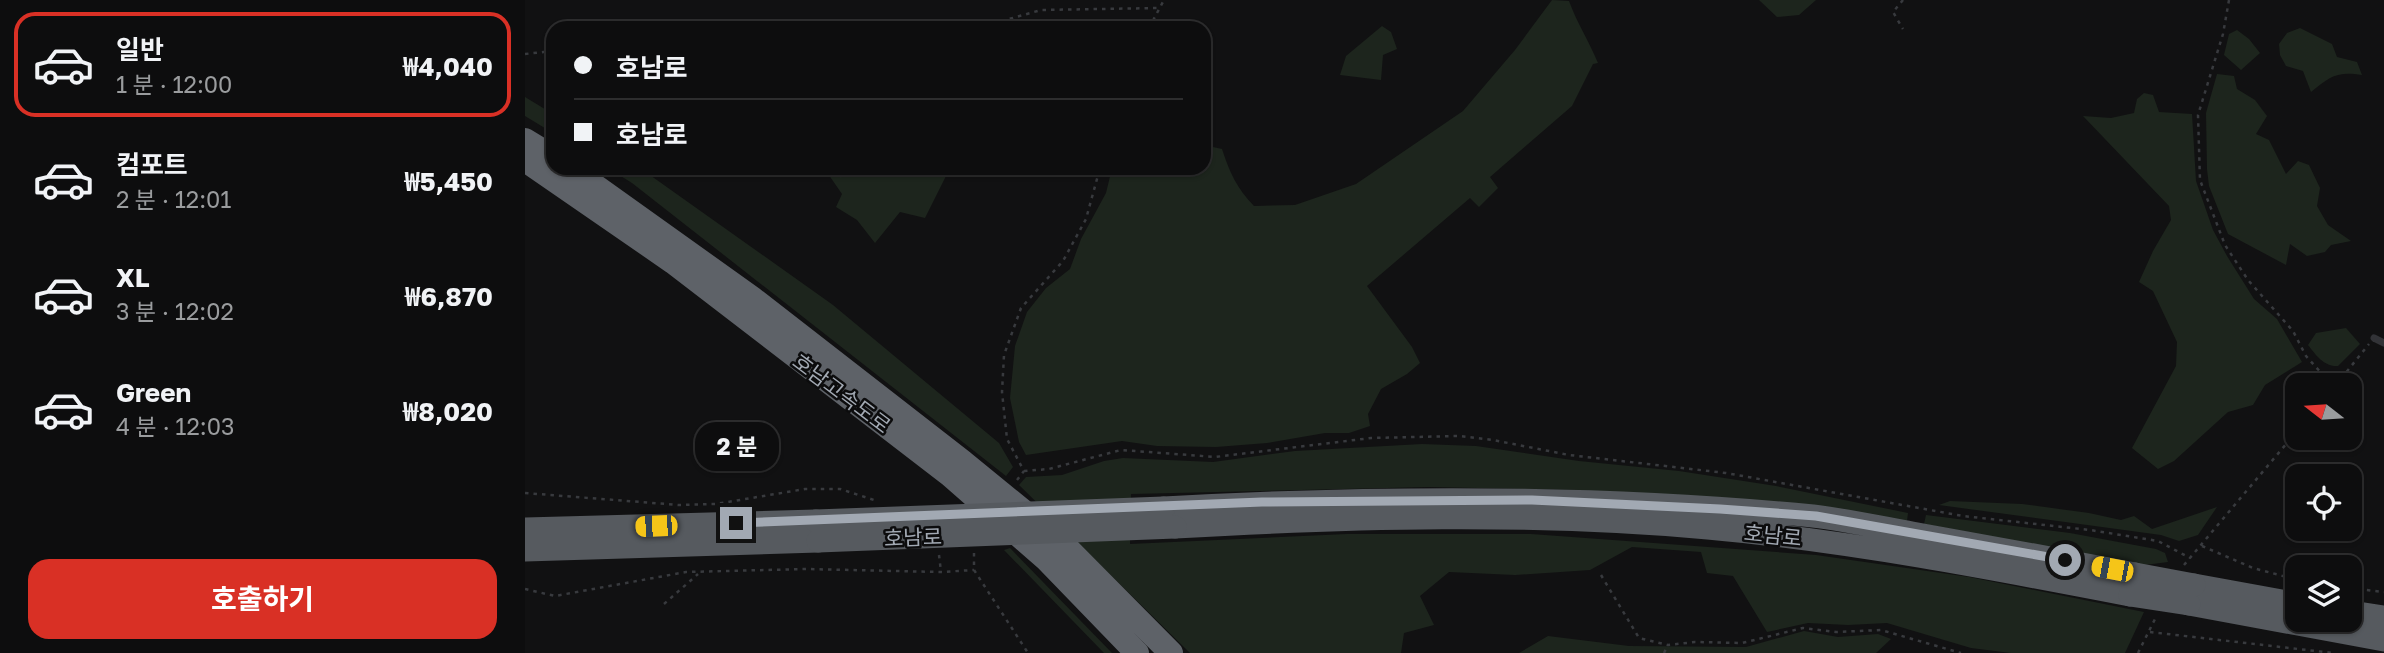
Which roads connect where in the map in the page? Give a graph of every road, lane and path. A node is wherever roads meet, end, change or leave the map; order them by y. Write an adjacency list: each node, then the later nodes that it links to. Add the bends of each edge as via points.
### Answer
1 (1164, 0): 4 (path)
2 (1903, 0): 7 (path, via 1893,12)
3 (2229, 0): 19 (path, via 2198,115 2200,180 2236,262)
4 (1158, 8): 5 (path, via 1041,10); 6 (path)
5 (1002, 21)
6 (1152, 21)
7 (1903, 29)
8 (546, 52): 9 (path)
9 (525, 54)
10 (525, 140): 11 (highway)
11 (546, 153)
12 (525, 160): 13 (highway, 호남고속도로)
13 (546, 174)
14 (547, 175): 47 (highway, 호남고속도로, via 673,262 950,475 1046,559)
15 (580, 175): 48 (highway, 호남고속도로, via 752,298 963,461 1061,542)
16 (1098, 175): 22 (path, via 1086,219 1063,261 1021,308 1004,355 1007,439)
17 (2374, 338): 18 (lane); 20 (path)
18 (2384, 343)
19 (2322, 373)
20 (2344, 373)
21 (2285, 445): 28 (path)
22 (1024, 471): 23 (path); 24 (path, via 1121,450 1215,457 1371,438 1459,436 1569,455 1726,473)
23 (1014, 482)
24 (1919, 508): 25 (path); 30 (path, via 2158,541)
25 (1917, 518)
26 (525, 529): 27 (highway, 호남로)
27 (817, 531): 29 (highway, 호남로); 34 (highway, 호남로, bridge, via 1170,517 1262,502 1532,500 1816,516 2133,584)
28 (2200, 546): 30 (path); 33 (path)
29 (525, 550)
30 (2190, 558): 34 (path)
31 (700, 572): 35 (path, via 555,596); 39 (path); 46 (path, via 974,570)
32 (1601, 575): 45 (path, via 1639,638)
33 (2285, 577)
34 (2189, 585): 38 (highway, 호남로); 44 (highway, 호남로)
35 (525, 589)
36 (2362, 589): 37 (path)
37 (2384, 592)
38 (2285, 602)
39 (664, 604)
40 (2362, 614): 41 (highway)
41 (2384, 617)
42 (2155, 620): 43 (path)
43 (2150, 632): 51 (path); 52 (path)
44 (2384, 640)
45 (1668, 645): 49 (path); 50 (path, via 1742,643 1803,628 1881,630)
46 (1028, 653)
47 (1137, 653)
48 (1171, 653)
49 (1664, 653)
50 (1961, 653)
51 (2138, 653)
52 (2333, 653)

